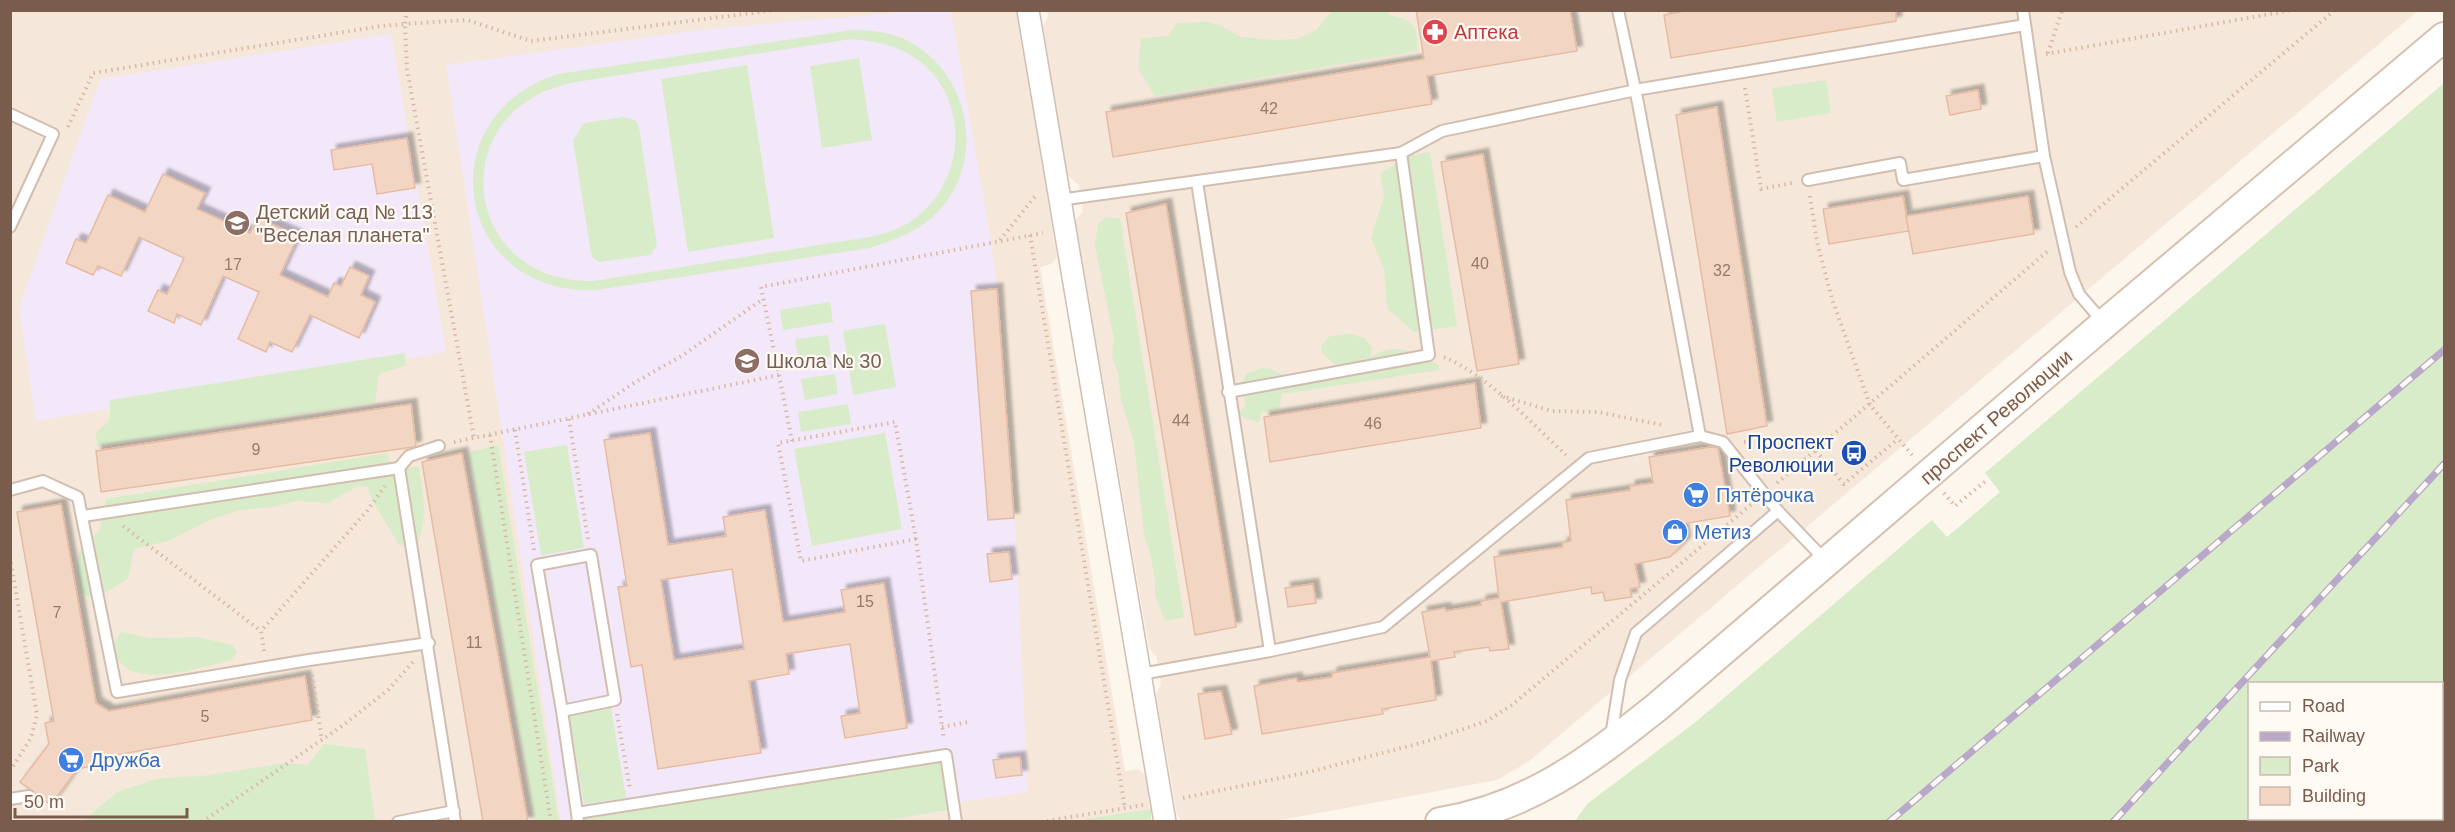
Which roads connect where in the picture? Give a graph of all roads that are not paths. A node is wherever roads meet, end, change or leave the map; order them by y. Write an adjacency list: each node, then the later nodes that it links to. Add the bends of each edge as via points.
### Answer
1 (1028, 10): 12 (street)
2 (1618, 10): 6 (lane)
3 (2023, 10): 4 (lane)
4 (2025, 25): 6 (lane); 9 (lane)
5 (2445, 37): 14 (main road, проспект Революции)
6 (1635, 90): 8 (lane, via 1442,131); 16 (lane)
7 (10, 114): 13 (lane, via 53,134)
8 (1401, 153): 11 (lane); 15 (lane, via 1429,355)
9 (2044, 156): 10 (lane, via 1903,180 1900,163); 14 (lane, via 2073,284)
10 (1808, 180)
11 (1197, 182): 12 (lane); 15 (lane)
12 (1059, 200): 25 (street)
13 (10, 227)
14 (2104, 324): 22 (main road, проспект Революции)
15 (1228, 392): 24 (lane)
16 (1700, 436): 20 (lane, via 1723,442); 24 (lane, via 1589,458 1383,627)
17 (439, 446): 18 (lane, via 409,456)
18 (399, 468): 21 (lane); 23 (lane)
19 (10, 490): 21 (lane, via 43,481 78,497)
20 (1778, 511): 22 (lane); 27 (lane, via 1636,633 1620,680)
21 (83, 516): 23 (lane, via 117,692)
22 (1827, 562): 27 (main road, проспект Революции)
23 (429, 643): 31 (lane)
24 (1270, 651): 25 (lane)
25 (1141, 674): 30 (street)
26 (562, 711): 26 (lane, via 537,565 591,555 615,700); 32 (lane)
27 (1609, 746): 35 (main road, проспект Революции, via 1542,789 1496,809)
28 (29, 796): 29 (lane)
29 (10, 799)
30 (1163, 812)
31 (454, 816): 33 (lane)
32 (578, 817): 34 (lane, via 946,755)
33 (398, 822)
34 (956, 822)
35 (1440, 822)

